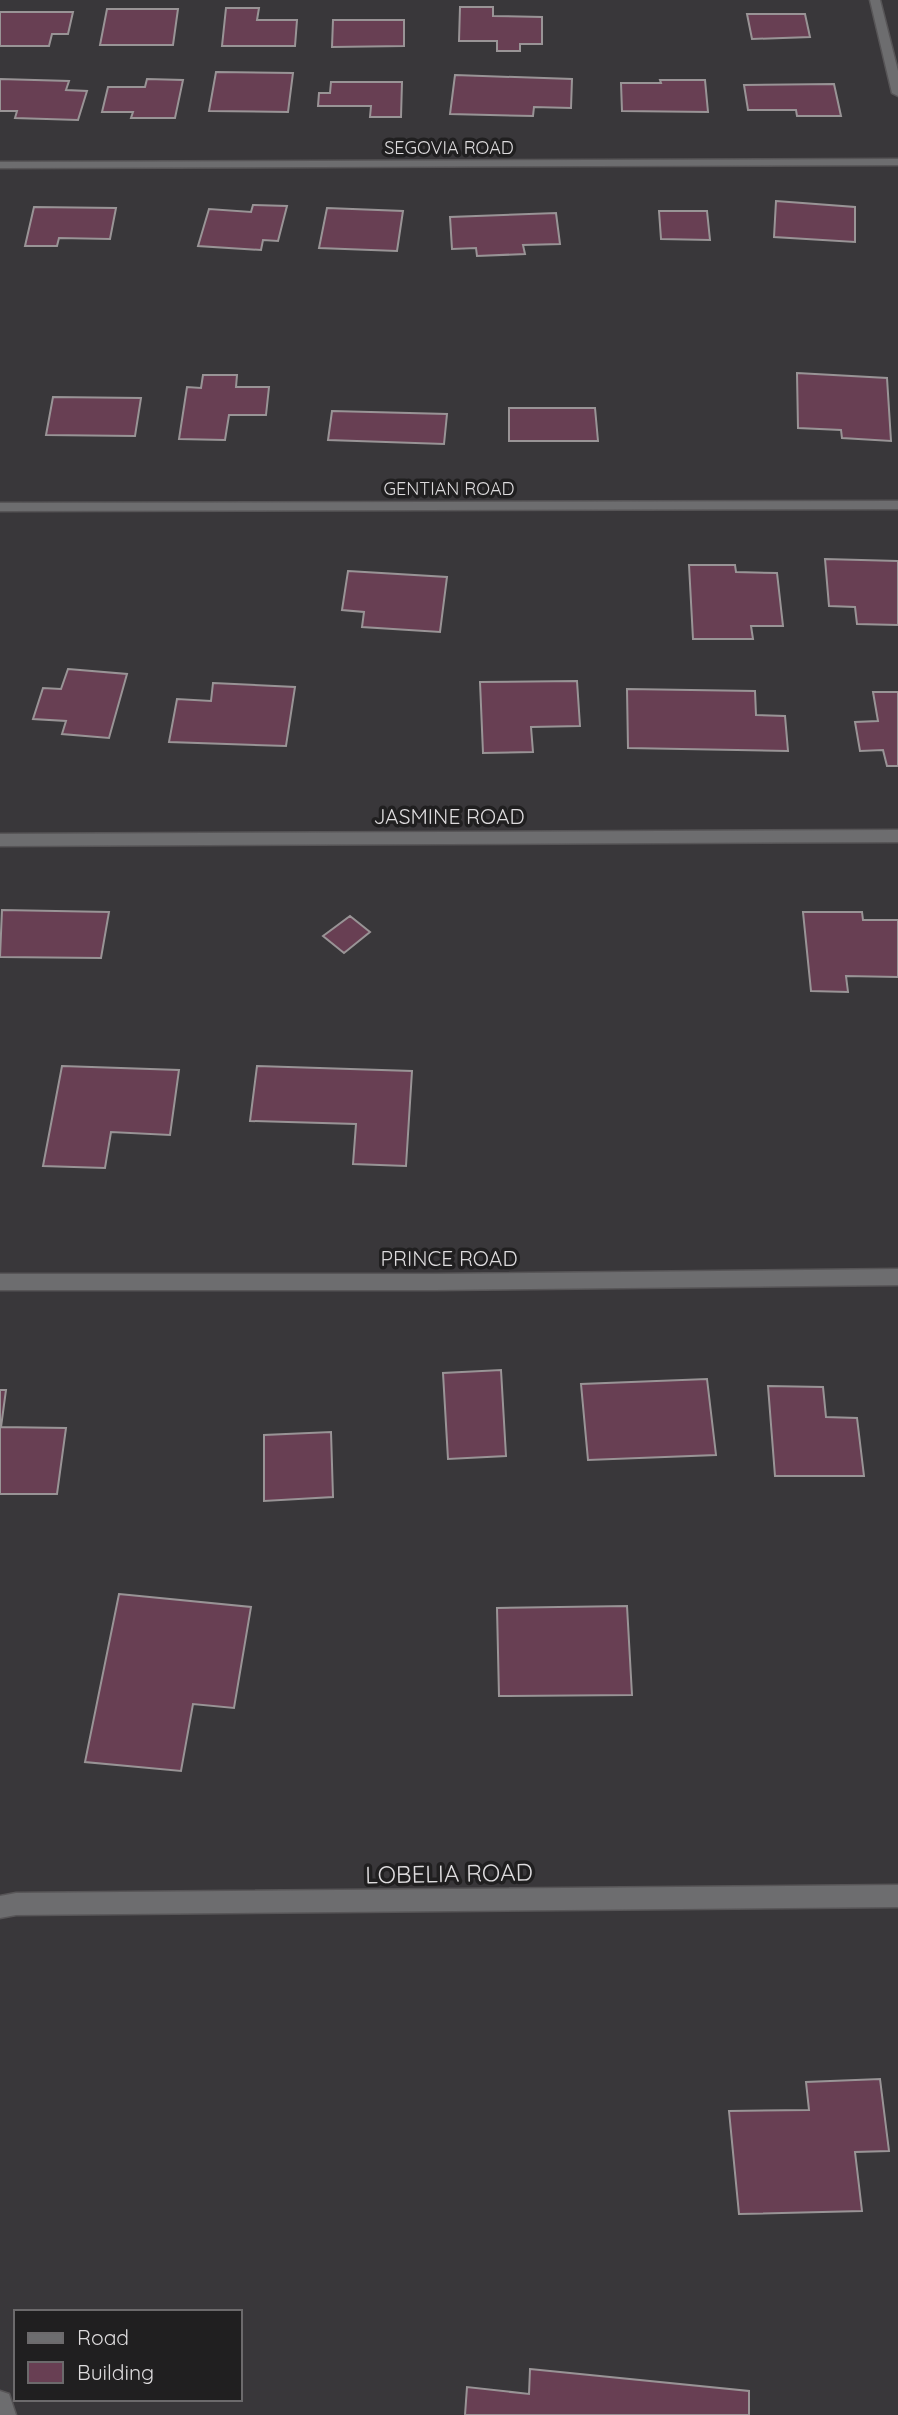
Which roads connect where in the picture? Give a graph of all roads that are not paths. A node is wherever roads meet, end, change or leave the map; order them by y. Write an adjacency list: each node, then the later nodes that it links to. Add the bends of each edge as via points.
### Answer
1 (874, 0): 2 (street)
2 (898, 93)
3 (898, 162): 4 (street, SEGOVIA ROAD)
4 (0, 165)
5 (898, 505): 6 (street, GENTIAN ROAD)
6 (0, 507)
7 (898, 836): 8 (street, JASMINE ROAD)
8 (0, 840)
9 (898, 1277): 10 (street, PRINCE ROAD)
10 (0, 1282)
11 (898, 1896): 12 (street, LOBELIA ROAD)
12 (0, 1907)
13 (0, 2403): 14 (street)
14 (4, 2415)

